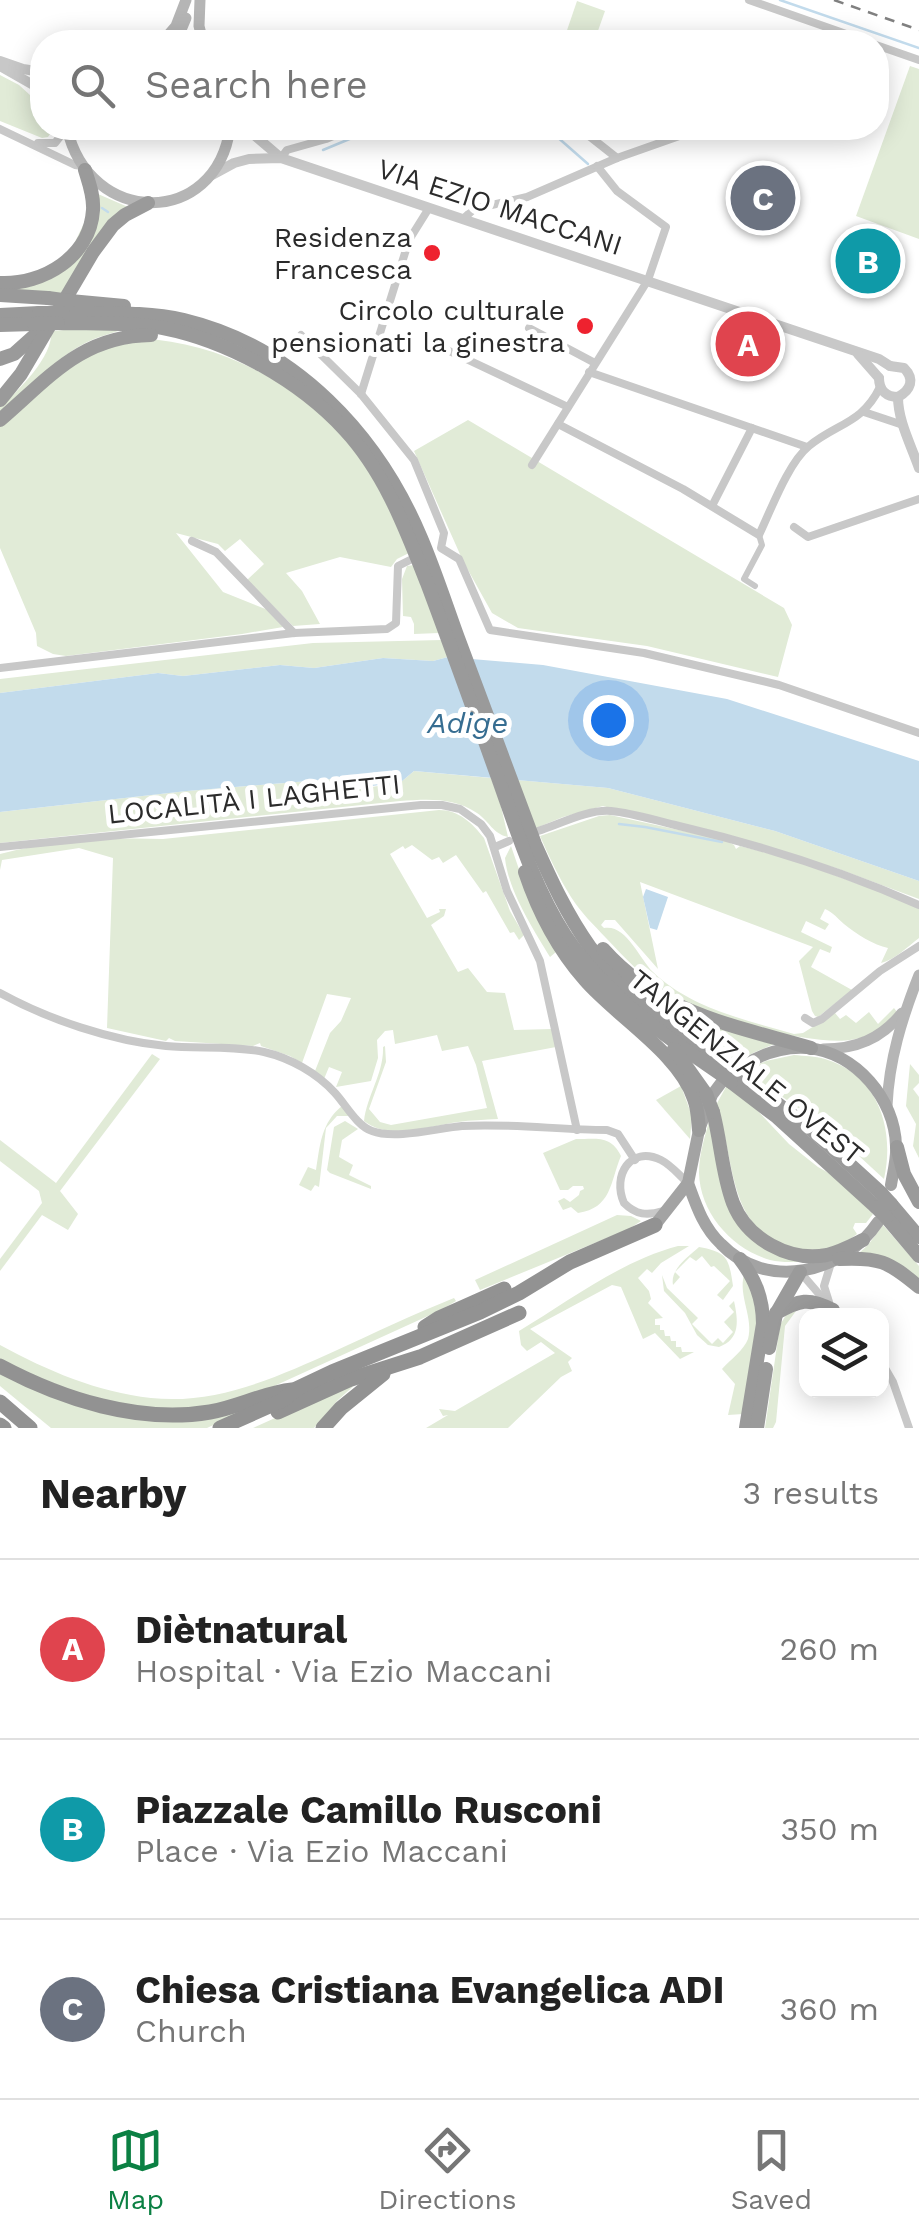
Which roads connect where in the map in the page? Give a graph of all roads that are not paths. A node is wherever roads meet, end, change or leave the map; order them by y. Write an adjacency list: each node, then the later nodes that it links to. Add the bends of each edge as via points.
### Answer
1 (189, 0): 4 (main road); 5 (main road)
2 (200, 0): 6 (main road)
3 (749, 0): 7 (street)
4 (173, 30)
5 (180, 30)
6 (200, 30)
7 (824, 30)
8 (889, 50): 9 (street)
9 (919, 60)
10 (0, 63): 11 (street); 12 (street)
11 (30, 70)
12 (30, 82)
13 (0, 129): 21 (street)
14 (58, 140): 21 (street)
15 (71, 140): 25 (main road)
16 (227, 140): 26 (main road)
17 (260, 140): 22 (street, VIA EZIO MACCANI)
18 (322, 140): 22 (street)
19 (594, 140): 23 (street)
20 (668, 140): 23 (street)
21 (29, 142): 25 (street)
22 (280, 158): 26 (street, VIA EZIO MACCANI, via 249,160); 28 (street, VIA EZIO MACCANI)
23 (617, 158): 24 (street)
24 (597, 166): 29 (street, via 527,197 474,209); 30 (street, VIA EZIO MACCANI, via 666,227)
25 (84, 168): 27 (main road, via 106,190); 31 (highway, via 93,213 86,238 44,276)
26 (209, 176): 27 (main road, via 174,199)
27 (148, 203): 33 (highway, via 114,225)
28 (429, 208): 29 (street, VIA EZIO MACCANI); 47 (street, via 409,240)
29 (464, 219): 30 (street, VIA EZIO MACCANI)
30 (651, 274): 40 (street, VIA EZIO MACCANI); 44 (street)
31 (0, 283)
32 (0, 295): 33 (highway, bridge, via 48,298)
33 (62, 313): 35 (highway, TANGENZIALE OVEST, bridge); 41 (highway, TANGENZIALE OVEST, via 161,328); 42 (highway); 49 (highway); 66 (highway, TANGENZIALE OVEST, via 124,306 186,321 251,344 311,384 352,423 386,470 421,537)
34 (0, 315): 35 (highway, TANGENZIALE OVEST)
35 (37, 318): 36 (highway, TANGENZIALE OVEST)
36 (0, 325)
37 (530, 328): 44 (street)
38 (301, 335): 47 (street)
39 (445, 349): 50 (street)
40 (857, 353): 43 (street, VIA EZIO MACCANI); 46 (street, VIA EZIO MACCANI)
41 (246, 356): 52 (highway, via 167,336 105,341 70,360); 66 (highway, TANGENZIALE OVEST, via 306,394 346,431 405,528)
42 (0, 359)
43 (890, 366): 45 (street); 46 (street)
44 (592, 367): 50 (street); 55 (street)
45 (915, 378): 48 (street)
46 (880, 383): 48 (street); 51 (street)
47 (362, 394): 69 (street, via 414,460 444,533 441,548 459,559 490,630 589,643 779,685)
48 (898, 397): 54 (street)
49 (0, 400)
50 (568, 406): 53 (street)
51 (864, 412): 54 (street); 56 (street)
52 (0, 420)
53 (558, 424): 57 (street); 60 (street)
54 (904, 425): 58 (street)
55 (752, 428): 56 (street); 60 (street)
56 (807, 448): 62 (street)
57 (532, 465)
58 (919, 468)
59 (919, 499): 61 (street, via 817,535)
60 (712, 506): 62 (street)
61 (794, 527)
62 (758, 534): 65 (street, via 762,544 744,579)
63 (192, 540): 67 (street, via 216,552)
64 (412, 559): 67 (street, via 397,569 392,627)
65 (755, 586)
66 (446, 621): 70 (highway, TANGENZIALE OVEST)
67 (294, 633): 68 (street)
68 (0, 668)
69 (919, 733)
70 (510, 800): 75 (highway, TANGENZIALE OVEST); 82 (highway, TANGENZIALE OVEST, via 567,937); 87 (highway, via 513,833 552,934 594,990 677,1070 694,1099)
71 (538, 831): 76 (street, via 610,810 763,849)
72 (510, 842): 74 (street)
73 (0, 847): 74 (street, LOCALITÀ I LAGHETTI, via 442,804 472,816)
74 (495, 847): 86 (street, LOCALITÀ I LAGHETTI, via 500,875 540,961)
75 (557, 894): 83 (highway, via 620,966 667,1000); 84 (highway, TANGENZIALE OVEST, via 630,991)
76 (919, 904)
77 (919, 946): 81 (street, via 813,1024)
78 (919, 975): 80 (main road)
79 (0, 993): 86 (street, via 139,1042 276,1056 317,1076 372,1132)
80 (907, 1005): 83 (main road, via 868,1042); 85 (main road)
81 (806, 1018)
82 (657, 1030): 84 (highway, TANGENZIALE OVEST); 96 (highway, bridge, via 706,1094 730,1194 750,1230 803,1256 830,1254)
83 (813, 1049): 84 (main road, via 774,1051); 85 (main road, via 854,1066)
84 (731, 1075): 87 (main road, via 712,1095); 92 (highway, TANGENZIALE OVEST)
85 (887, 1106): 88 (main road)
86 (577, 1130): 89 (street, via 616,1133)
87 (698, 1130): 90 (main road)
88 (897, 1147): 91 (highway); 92 (main road)
89 (635, 1160): 90 (street, via 657,1158); 93 (street, via 620,1178 624,1203 648,1215)
90 (688, 1182): 93 (main road); 98 (main road, via 708,1228)
91 (919, 1202)
92 (884, 1205): 95 (highway, TANGENZIALE OVEST); 96 (main road); 97 (highway, TANGENZIALE OVEST)
93 (668, 1210): 94 (main road)
94 (655, 1224): 110 (highway)
95 (919, 1237)
96 (863, 1240): 99 (main road)
97 (919, 1256)
98 (740, 1258): 100 (main road); 116 (highway, via 764,1309)
99 (835, 1261): 100 (main road); 101 (highway, via 884,1262); 104 (street, via 824,1286)
100 (800, 1272): 103 (street); 106 (highway)
101 (919, 1287)
102 (827, 1308): 106 (highway, via 800,1302)
103 (831, 1308)
104 (833, 1308)
105 (519, 1313): 108 (highway)
106 (776, 1314): 117 (highway)
107 (0, 1366): 110 (highway, via 93,1403 150,1414 208,1412)
108 (390, 1368): 114 (highway); 115 (highway)
109 (889, 1375): 118 (street)
110 (296, 1389): 113 (highway)
111 (0, 1402): 112 (highway)
112 (30, 1428)
113 (220, 1428)
114 (243, 1428)
115 (323, 1428)
116 (746, 1428)
117 (757, 1428)
118 (909, 1428)

